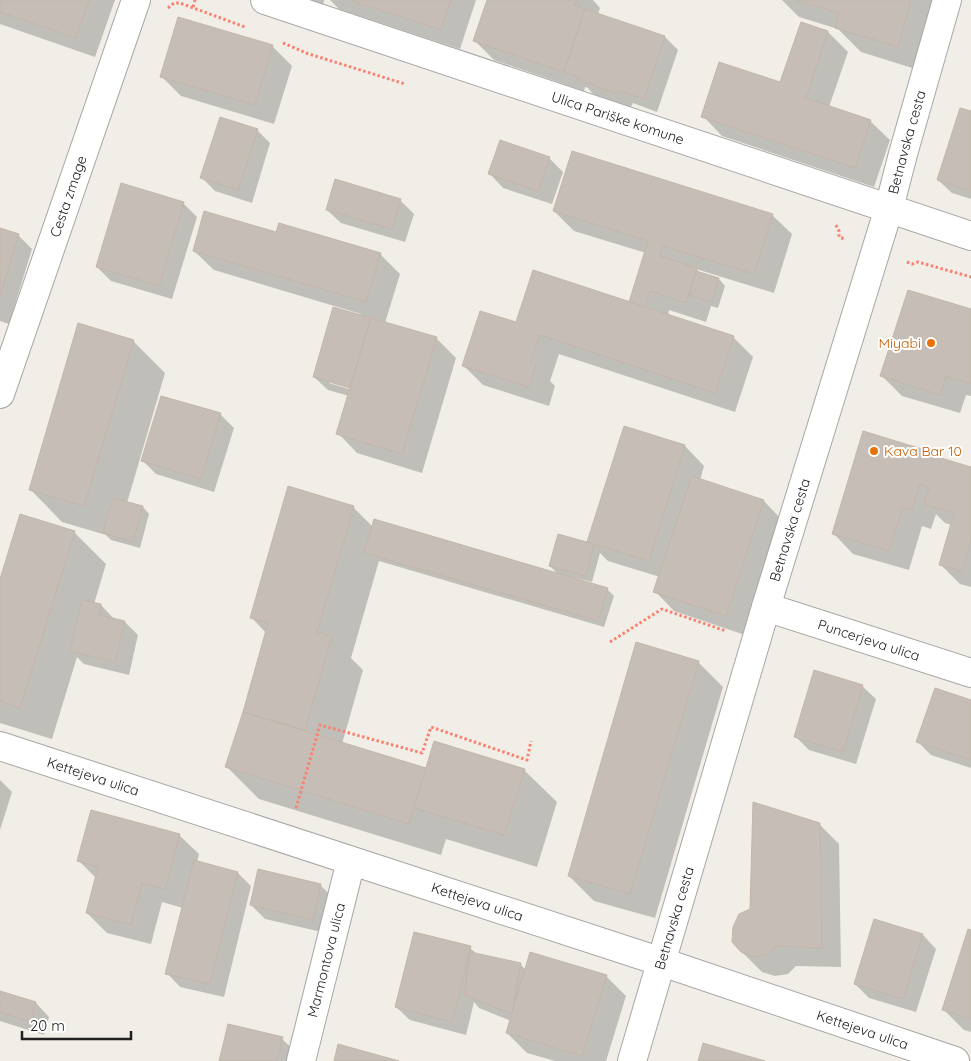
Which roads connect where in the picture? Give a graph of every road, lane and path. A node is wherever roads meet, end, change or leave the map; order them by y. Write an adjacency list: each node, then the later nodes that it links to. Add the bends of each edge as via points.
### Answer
1 (136, 0): 10 (street, Cesta zmage)
2 (195, 0): 5 (path)
3 (265, 0): 6 (street, Ulica Pariške komune)
4 (947, 0): 6 (street, Betnavska cesta)
5 (193, 7)
6 (889, 208): 7 (street, Ulica Pariške komune); 11 (street, Betnavska cesta)
7 (971, 236)
8 (912, 264): 9 (path, via 918,262)
9 (971, 277)
10 (0, 394)
11 (766, 607): 14 (street, Puncerjeva ulica); 19 (street, Betnavska cesta)
12 (726, 631): 13 (path, via 662,609)
13 (610, 642)
14 (971, 673)
15 (531, 741): 17 (path, via 527,760 431,728 422,753 320,725)
16 (0, 746): 18 (street, Kettejeva ulica)
17 (296, 808)
18 (351, 861): 19 (street, Kettejeva ulica); 20 (street, Marmontova ulica)
19 (662, 962): 21 (street, Betnavska cesta); 22 (street, Kettejeva ulica)
20 (301, 1061)
21 (632, 1061)
22 (955, 1061)

